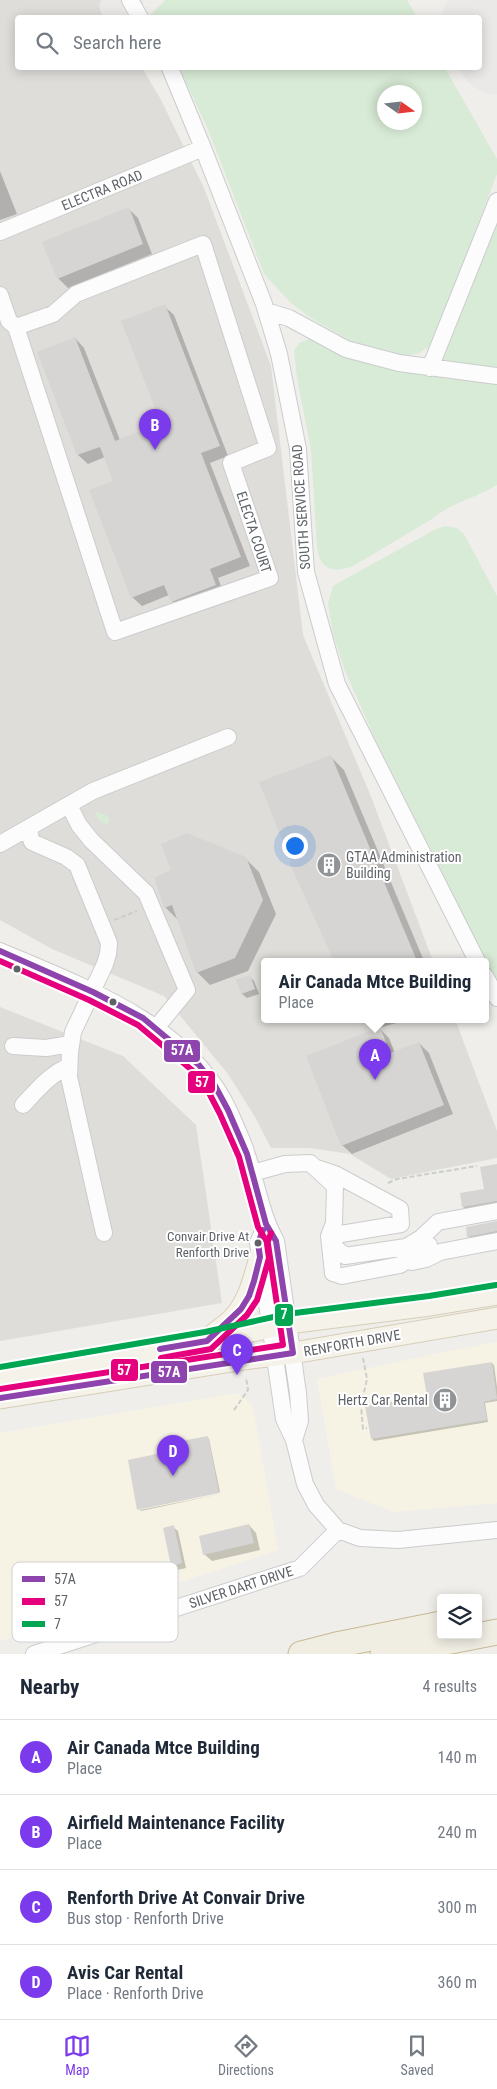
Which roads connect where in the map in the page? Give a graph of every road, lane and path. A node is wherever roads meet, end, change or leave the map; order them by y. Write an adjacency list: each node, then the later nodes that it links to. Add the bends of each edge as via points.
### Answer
1 (130, 0): 2 (street)
2 (138, 15)
3 (171, 70): 4 (street, SOUTH SERVICE ROAD)
4 (204, 148): 6 (street, ELECTRA ROAD); 8 (street, SOUTH SERVICE ROAD)
5 (497, 201): 10 (street)
6 (0, 232)
7 (0, 295): 9 (street)
8 (266, 312): 10 (street, via 289,318 346,349); 19 (street, SOUTH SERVICE ROAD, via 279,354 298,449 306,572 337,684)
9 (13, 324): 9 (street, ELECTA COURT, via 53,314 76,294 202,244 268,448 231,463 270,578 115,632)
10 (430, 368): 11 (street)
11 (497, 376)
12 (228, 737): 13 (street, via 93,790)
13 (69, 805): 14 (street); 16 (street, via 90,840 146,893)
14 (28, 828): 15 (street); 21 (street, via 32,842 76,865 106,933 108,954)
15 (0, 844)
16 (151, 905): 17 (path); 23 (street, via 187,990)
17 (111, 922)
18 (0, 951): 21 (street)
19 (475, 958)
20 (489, 983): 22 (street)
21 (93, 992): 23 (street, via 125,1007); 24 (street, via 73,1032)
22 (497, 998)
23 (156, 1028): 30 (street, via 199,1065 214,1084 247,1154)
24 (71, 1044): 25 (street, via 46,1048); 26 (street)
25 (13, 1046)
26 (69, 1066): 27 (street, via 46,1079); 35 (street, via 74,1104)
27 (23, 1105)
28 (478, 1166): 31 (path)
29 (317, 1168): 30 (street, via 310,1163 285,1164); 36 (street, via 335,1186 334,1223); 36 (street, via 335,1174 400,1210 401,1224)
30 (252, 1173): 34 (street)
31 (388, 1183)
32 (497, 1211): 33 (street)
33 (438, 1222): 36 (street, via 406,1247 345,1256); 39 (street, via 431,1243)
34 (266, 1224): 38 (street, via 258,1243); 42 (street, via 276,1241)
35 (104, 1233)
36 (328, 1236): 39 (street, via 333,1273 342,1276)
37 (497, 1241): 39 (street, via 440,1252)
38 (260, 1258): 42 (street); 43 (main road, via 249,1296 241,1309)
39 (400, 1265)
40 (497, 1294): 42 (main road, RENFORTH DRIVE)
41 (497, 1318): 44 (main road, RENFORTH DRIVE)
42 (279, 1325): 43 (main road, RENFORTH DRIVE); 44 (street)
43 (207, 1341): 47 (main road, RENFORTH DRIVE)
44 (283, 1354): 48 (main road, RENFORTH DRIVE); 51 (street, via 300,1421 294,1440 305,1484 316,1505)
45 (362, 1354): 50 (path, via 367,1379 361,1412 363,1429)
46 (245, 1372): 49 (path, via 248,1390)
47 (0, 1376)
48 (0, 1398)
49 (234, 1410)
50 (367, 1428)
51 (338, 1530): 52 (street, via 360,1538 398,1540); 53 (street, SILVER DART DRIVE, via 300,1568)
52 (497, 1530)
53 (178, 1607)
54 (497, 1616): 55 (highway)
55 (482, 1618)
56 (437, 1625): 60 (highway)
57 (497, 1632): 61 (highway)
58 (71, 1642): 59 (street, SILVER DART DRIVE)
59 (34, 1654)
60 (301, 1654)
61 (383, 1654)

